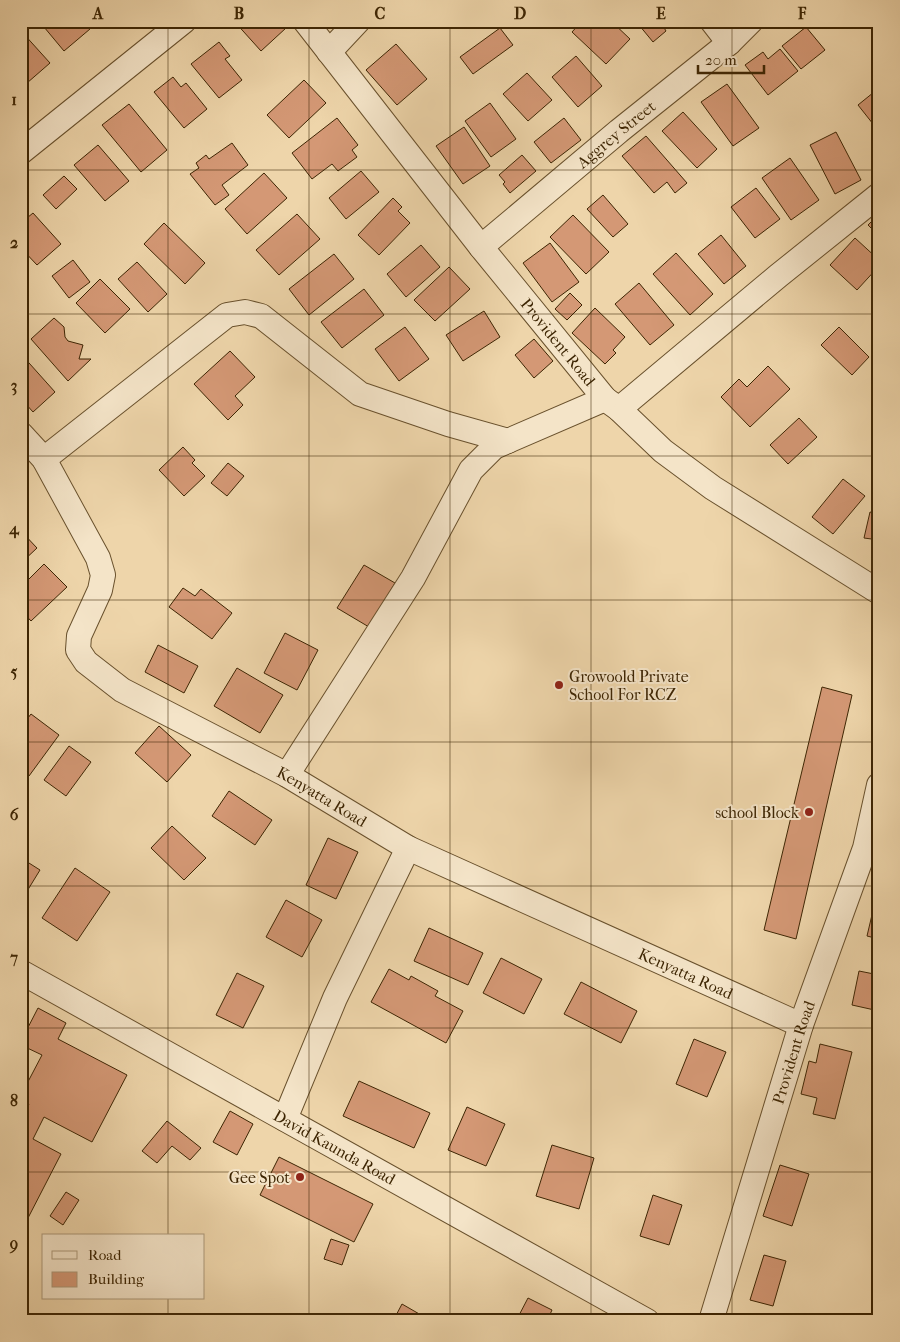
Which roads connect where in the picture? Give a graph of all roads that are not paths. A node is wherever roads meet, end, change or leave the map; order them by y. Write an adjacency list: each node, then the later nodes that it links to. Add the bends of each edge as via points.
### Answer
1 (184, 21): 8 (street)
2 (305, 21): 7 (street, Provident Road)
3 (358, 21): 7 (street)
4 (712, 21): 6 (street)
5 (751, 21): 6 (street, Aggrey Street)
6 (729, 43): 10 (street, Aggrey Street)
7 (329, 52): 10 (street, Provident Road)
8 (21, 152)
9 (879, 195): 11 (street)
10 (481, 247): 11 (street, Provident Road)
11 (612, 404): 13 (street); 15 (street, Provident Road, via 663,450 713,488)
12 (21, 434): 14 (street, Kenyatta Road)
13 (508, 441): 14 (street, via 360,394 262,316 245,312 227,315); 16 (street, via 494,447 471,470 413,578)
14 (44, 459): 16 (street, Kenyatta Road, via 104,575 79,636 78,650 86,662 122,690)
15 (879, 592)
16 (287, 775): 18 (street, Kenyatta Road)
17 (879, 785): 20 (street, Provident Road, via 864,848)
18 (408, 848): 20 (street, Kenyatta Road); 21 (street, via 335,998)
19 (21, 972): 21 (street, David Kaunda Road)
20 (801, 1025): 23 (street, Provident Road)
21 (285, 1119): 22 (street, David Kaunda Road)
22 (647, 1321)
23 (711, 1321)

